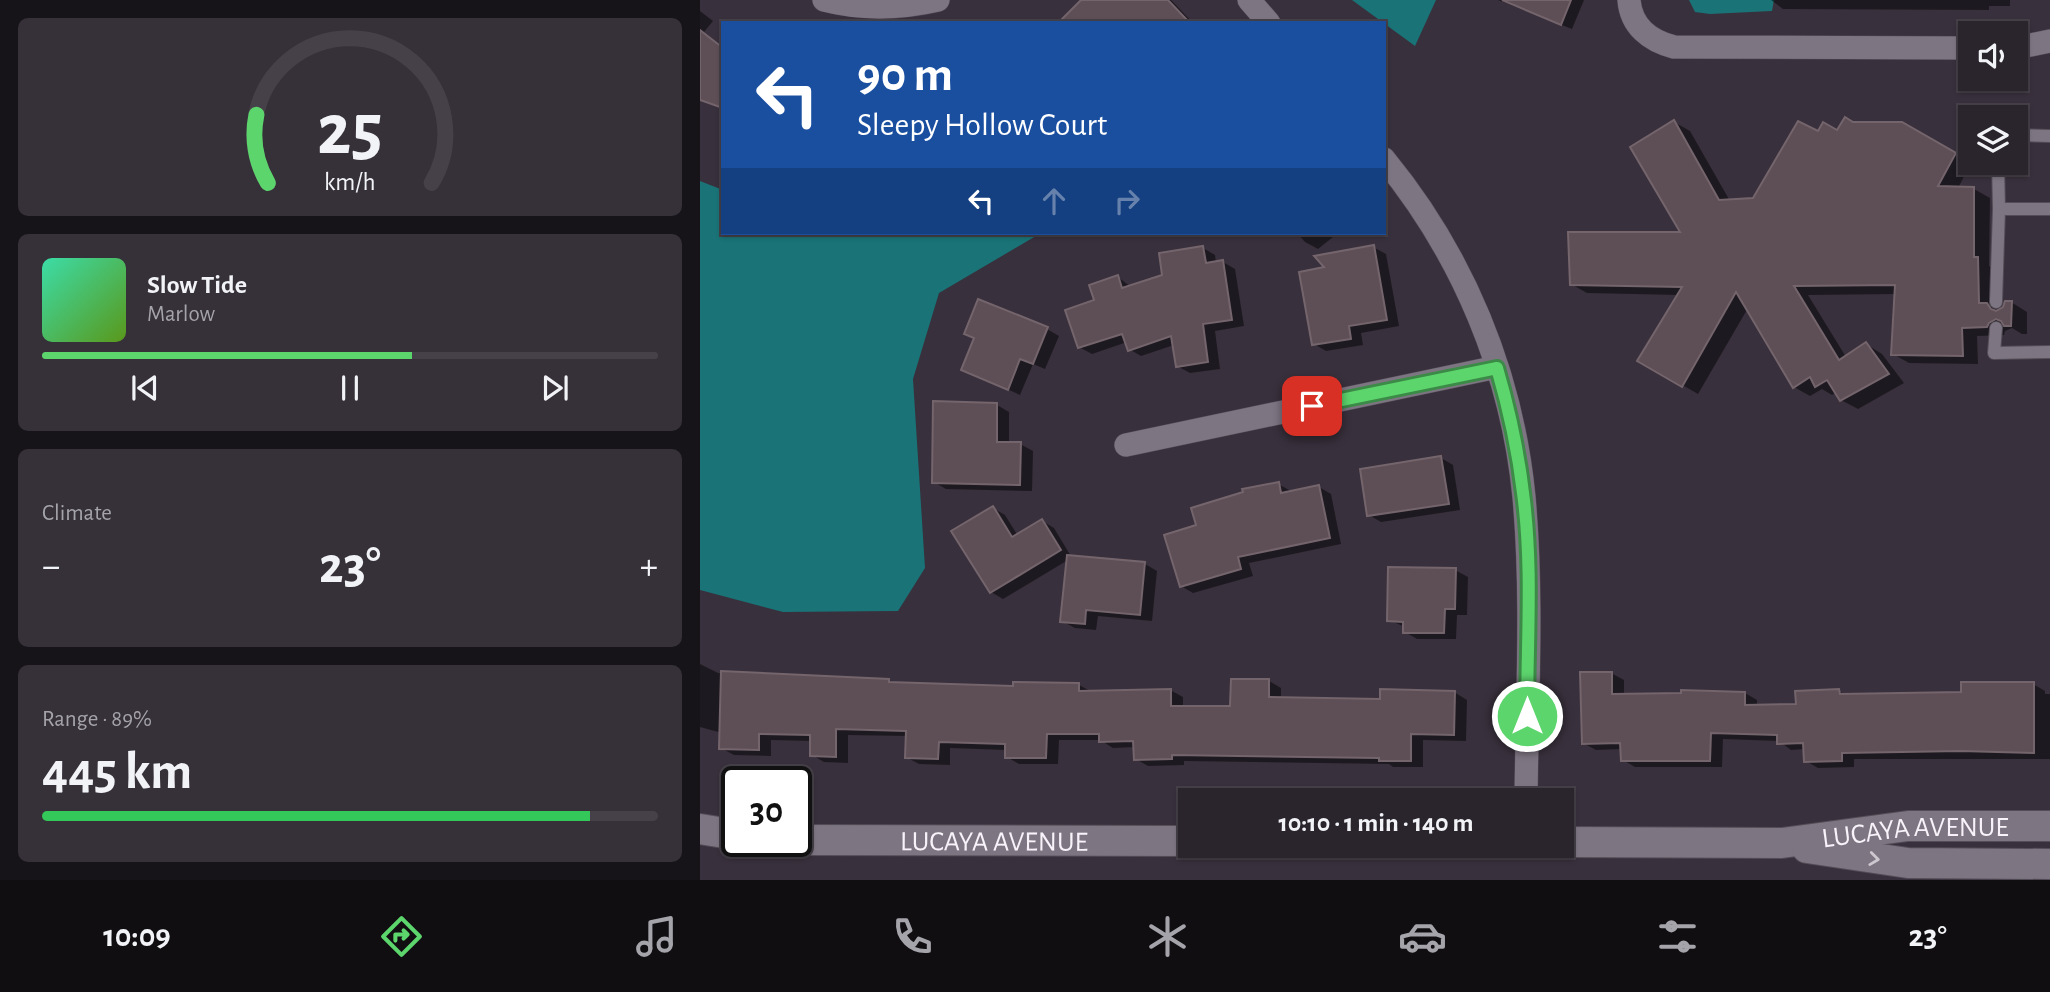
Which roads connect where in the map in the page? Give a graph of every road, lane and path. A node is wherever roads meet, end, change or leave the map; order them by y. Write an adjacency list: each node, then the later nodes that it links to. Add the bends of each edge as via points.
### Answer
1 (824, 0): 2 (street, via 881,9)
2 (938, 0)
3 (1249, 0): 5 (street)
4 (1629, 0): 8 (street, via 1639,29 1660,44 1674,47)
5 (1267, 21)
6 (2050, 41): 7 (street)
7 (2028, 46)
8 (1958, 48)
9 (2028, 135): 10 (lane)
10 (2050, 136)
11 (1386, 161): 18 (street, via 1439,233 1463,278)
12 (1998, 175): 13 (lane)
13 (1999, 209): 14 (lane); 15 (lane)
14 (2050, 209)
15 (1996, 302)
16 (1996, 328): 17 (lane, via 1994,353)
17 (2050, 352)
18 (1497, 368): 19 (street); 20 (street, via 1511,417 1528,550)
19 (1126, 445)
20 (1526, 788)
21 (2050, 826): 27 (street, LUCAYA AVENUE, via 1908,826)
22 (700, 830): 23 (street)
23 (721, 833)
24 (812, 840): 25 (street, LUCAYA AVENUE)
25 (1178, 841)
26 (1574, 842): 27 (street, LUCAYA AVENUE)
27 (1782, 844): 28 (street, LUCAYA AVENUE, one-way to 28, via 1908,863)
28 (2050, 864)

